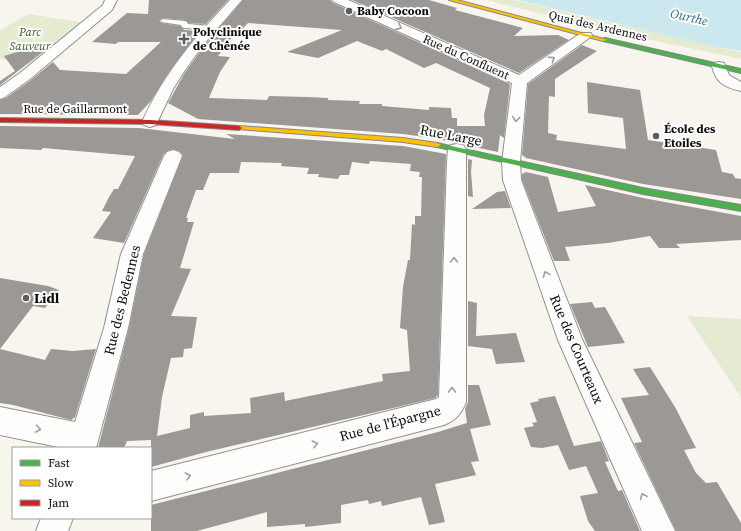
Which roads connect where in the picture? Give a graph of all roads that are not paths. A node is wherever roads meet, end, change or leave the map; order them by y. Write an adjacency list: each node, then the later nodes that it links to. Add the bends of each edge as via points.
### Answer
1 (111, 0): 14 (street, via 108,7)
2 (236, 0): 7 (street)
3 (338, 0): 12 (street, Rue du Confluent, one-way to 12)
4 (451, 0): 8 (main road, Quai des Ardennes)
5 (471, 0): 9 (main road, Quai des Ardennes, via 582,29)
6 (163, 22): 7 (lane)
7 (212, 28): 16 (street, via 176,72 157,103)
8 (586, 36): 10 (main road, Quai des Ardennes); 12 (street, one-way to 8)
9 (741, 63)
10 (719, 66): 11 (main road, Quai des Ardennes); 13 (street, via 722,76)
11 (741, 71)
12 (520, 81): 19 (street, Rue du Confluent, one-way to 19)
13 (741, 87)
14 (0, 94)
15 (0, 120): 16 (main road, Rue de Gaillarmont)
16 (150, 122): 17 (main road, Rue Large, via 403,140)
17 (457, 149): 19 (main road, Rue Large); 23 (street, Rue de l'Épargne, one-way to 17, via 444,411 452,402)
18 (173, 156): 22 (street, Rue des Bedennes, via 132,254 116,328)
19 (511, 162): 20 (main road, Rue Large, via 642,191); 26 (street, Rue des Courteaux, one-way to 19, via 570,340 512,180)
20 (741, 208)
21 (0, 421): 22 (street, one-way to 22)
22 (82, 443)
23 (152, 486)
24 (57, 519): 25 (street)
25 (52, 531)
26 (659, 531)

